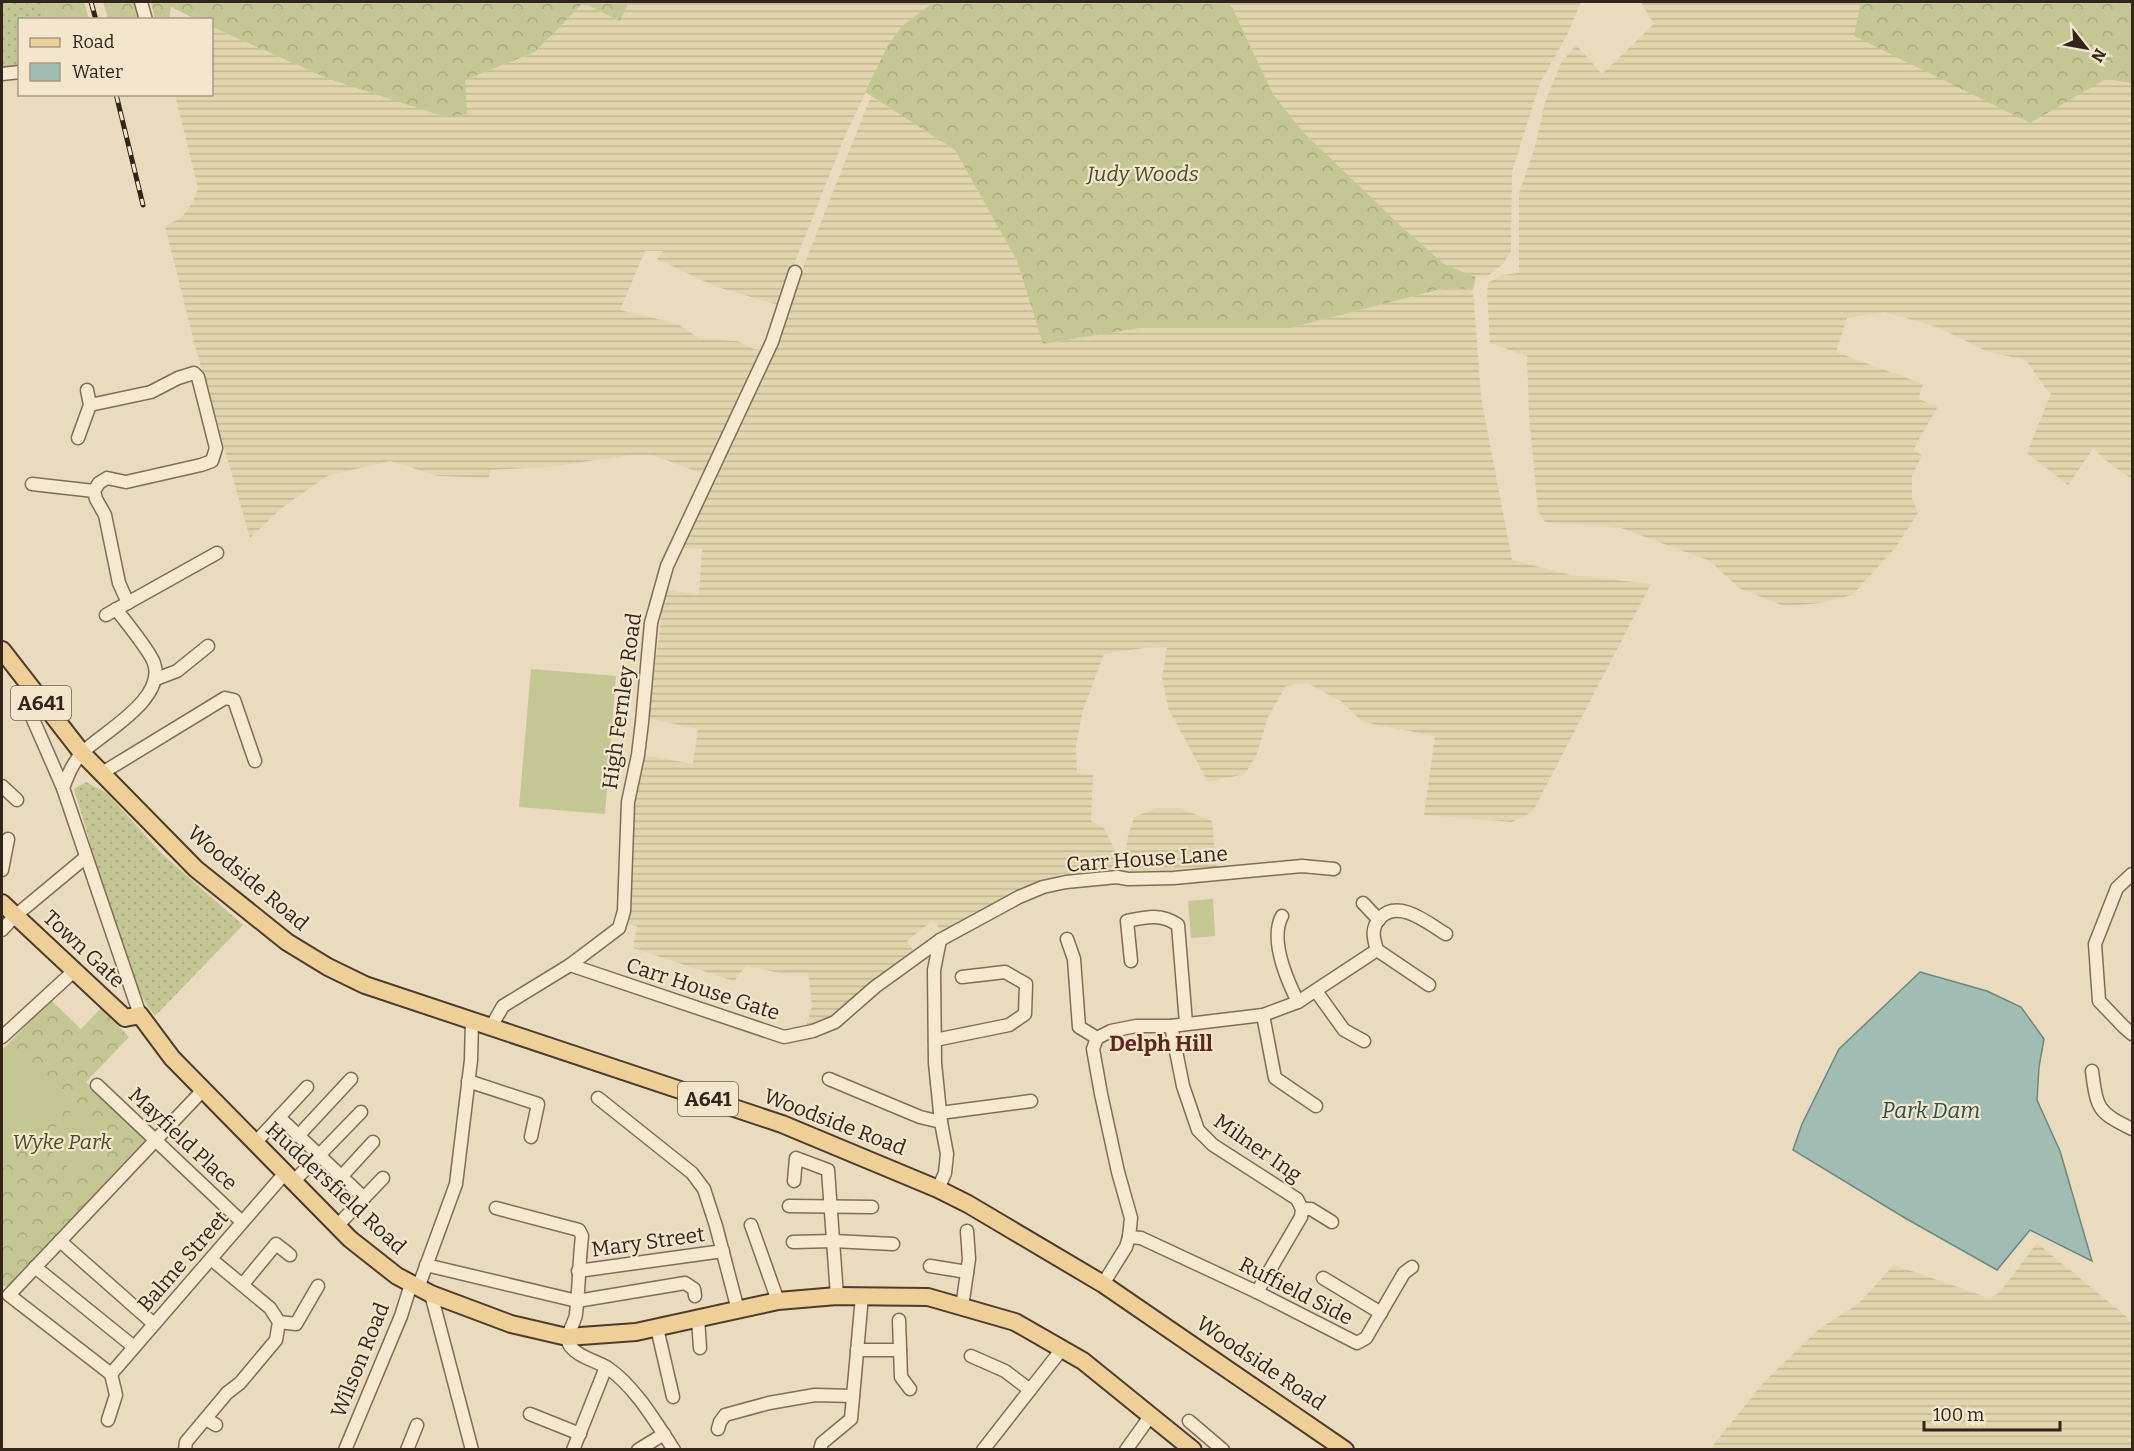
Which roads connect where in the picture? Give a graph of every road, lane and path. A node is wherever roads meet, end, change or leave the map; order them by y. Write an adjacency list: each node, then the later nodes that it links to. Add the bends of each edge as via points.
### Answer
1 (141, 2): 2 (street)
2 (145, 18)
3 (18, 72): 4 (street)
4 (2, 74)
5 (795, 272): 39 (street, High Fernley Road, via 772,342 667,566 651,623 638,755 627,802 624,911 619,928)
6 (87, 390): 7 (street)
7 (90, 405): 8 (street); 10 (street, via 151,392 194,373 216,448 213,461 126,482 107,478)
8 (78, 438)
9 (32, 484): 10 (street)
10 (94, 491): 12 (street, via 105,515 118,583)
11 (217, 553): 12 (street)
12 (117, 609): 15 (street, via 154,662)
13 (208, 646): 15 (street, via 177,671)
14 (2, 650): 16 (main road, A641)
15 (156, 679): 17 (street, via 138,707)
16 (36, 696): 17 (main road, A641); 21 (street, Huddersfield Road, via 32,717)
17 (82, 753): 19 (main road, Woodside Road / A641); 21 (street)
18 (255, 761): 19 (street, via 234,700 225,698)
19 (102, 773): 47 (main road, Woodside Road / A641, via 196,869 287,942 365,986)
20 (2, 786): 22 (street)
21 (63, 788): 24 (street, Huddersfield Road)
22 (17, 800)
23 (8, 839): 26 (street)
24 (86, 857): 30 (street); 45 (street, Huddersfield Road)
25 (1334, 869): 36 (street, Carr House Lane, via 1302,866 1174,878 1117,877 1066,882 1019,897)
26 (2, 870)
27 (2133, 874): 51 (street, via 2117,888 2094,944 2099,1001)
28 (2, 903): 30 (main road, Town Gate)
29 (1363, 903): 32 (street)
30 (15, 916): 33 (street); 40 (main road, Town Gate)
31 (1282, 916): 44 (street, via 1276,931 1288,983)
32 (1379, 920): 34 (street, via 1398,910); 37 (street, via 1373,934)
33 (2, 930)
34 (1446, 934)
35 (1067, 939): 53 (street, via 1074,959 1079,1027)
36 (940, 940): 39 (street, Carr House Gate, via 835,1022 784,1037); 54 (street, via 934,970)
37 (1377, 950): 42 (street); 43 (street)
38 (1131, 962): 48 (street, via 1127,921 1152,916 1178,926)
39 (570, 965): 50 (street, High Fernley Road, via 502,1006)
40 (74, 970): 45 (main road, Town Gate, via 124,1018); 52 (street)
41 (962, 977): 54 (street, via 1005,972 1026,984 1025,1014 1009,1025)
42 (1429, 985)
43 (1316, 992): 44 (street); 55 (street, via 1344,1030)
44 (1298, 1002): 46 (street)
45 (140, 1015): 62 (main road, Huddersfield Road, via 172,1058)
46 (1263, 1015): 48 (street); 65 (street, via 1275,1078)
47 (472, 1021): 50 (main road, Woodside Road / A641); 59 (street)
48 (1186, 1023): 49 (street)
49 (1171, 1026): 53 (street, via 1136,1026); 86 (street, Milner Ing, via 1183,1086 1198,1130 1213,1145 1297,1199)
50 (491, 1027): 80 (main road, Woodside Road / A641, via 782,1124)
51 (2133, 1034)
52 (2, 1037)
53 (1097, 1038): 92 (street, via 1094,1048 1101,1094 1131,1218)
54 (935, 1040): 67 (street)
55 (1364, 1041)
56 (2092, 1071): 69 (street, via 2100,1108)
57 (351, 1079): 70 (street)
58 (829, 1079): 67 (street, via 920,1117)
59 (468, 1082): 71 (street, via 538,1104); 100 (street, via 456,1184)
60 (97, 1084): 72 (street, Mayfield Place)
61 (307, 1087): 68 (street)
62 (203, 1090): 72 (street); 74 (main road, Huddersfield Road)
63 (598, 1098): 97 (street, via 692,1173 704,1189)
64 (1031, 1101): 67 (street)
65 (1316, 1106)
66 (361, 1112): 75 (street, Balme Street)
67 (941, 1117): 80 (street, via 947,1154)
68 (279, 1118): 70 (street); 74 (street)
69 (2133, 1129)
70 (298, 1136): 75 (street)
71 (531, 1137)
72 (156, 1139): 87 (street, Mayfield Place); 94 (street)
73 (373, 1142): 77 (street)
74 (255, 1143): 76 (main road, Huddersfield Road)
75 (319, 1156): 76 (street, Balme Street); 77 (street)
76 (289, 1177): 87 (street, Balme Street); 90 (main road, Huddersfield Road)
77 (341, 1177): 81 (street)
78 (383, 1178): 81 (street)
79 (794, 1181): 84 (street, via 796,1158 828,1170)
80 (938, 1189): 108 (main road, Woodside Road / A641)
81 (364, 1198): 90 (street)
82 (789, 1206): 84 (street)
83 (872, 1206): 84 (street)
84 (831, 1207): 93 (street)
85 (496, 1208): 104 (street, via 579,1230 582,1236)
86 (1302, 1209): 88 (street, via 1311,1209); 111 (street, Milner Ing)
87 (242, 1222): 99 (street, Balme Street)
88 (1332, 1222)
89 (752, 1225): 117 (street)
90 (337, 1226): 110 (main road, Huddersfield Road, via 397,1276)
91 (967, 1231): 105 (street)
92 (1129, 1237): 108 (street); 111 (street, Ruffield Side, via 1141,1238)
93 (833, 1240): 95 (street); 96 (street); 114 (street)
94 (60, 1241): 102 (street); 124 (street)
95 (793, 1242)
96 (893, 1244)
97 (723, 1251): 104 (street, Mary Street); 119 (street)
98 (290, 1255): 107 (street, via 276,1244)
99 (211, 1259): 107 (street); 124 (street, Balme Street)
100 (426, 1265): 110 (street); 116 (street)
101 (930, 1266): 105 (street)
102 (35, 1267): 112 (street); 127 (street)
103 (1412, 1267): 120 (street, Ruffield Side)
104 (578, 1271): 116 (street)
105 (967, 1272): 118 (street)
106 (1323, 1278): 120 (street)
107 (243, 1284): 123 (street, via 270,1308)
108 (1103, 1284): 159 (main road, Woodside Road / A641)
109 (318, 1286): 123 (street, via 296,1324)
110 (420, 1289): 126 (main road, Huddersfield Road, via 511,1324); 148 (street, Wilson Road, via 400,1316); 150 (street)
111 (1257, 1292): 120 (street, Ruffield Side, via 1357,1343 1366,1338)
112 (5, 1295): 134 (street)
113 (695, 1296): 116 (street, via 694,1289 685,1283)
114 (837, 1296): 115 (main road, Huddersfield Road); 117 (main road, Huddersfield Road)
115 (862, 1296): 118 (main road, Huddersfield Road, via 928,1297); 130 (street)
116 (577, 1301): 126 (street)
117 (778, 1301): 119 (main road, Huddersfield Road)
118 (962, 1307): 129 (main road, Huddersfield Road, via 1015,1322)
119 (738, 1310): 121 (main road, Huddersfield Road)
120 (1381, 1314)
121 (698, 1318): 125 (main road, Huddersfield Road); 128 (street)
122 (899, 1320): 131 (street)
123 (279, 1322): 147 (street, via 276,1340 227,1393 211,1422 186,1442)
124 (154, 1324): 127 (street, Balme Street)
125 (657, 1328): 126 (main road, Huddersfield Road); 138 (street)
126 (567, 1337): 133 (street, via 572,1347)
127 (134, 1347): 134 (street, Balme Street)
128 (700, 1348)
129 (1062, 1349): 136 (street); 140 (main road, Huddersfield Road)
130 (857, 1350): 131 (street); 137 (street)
131 (900, 1350): 135 (street, via 901,1377)
132 (971, 1356): 136 (street, via 1005,1371)
133 (606, 1367): 145 (street); 146 (street, via 621,1378)
134 (111, 1374): 141 (street, via 116,1395)
135 (910, 1389)
136 (1030, 1390): 155 (street)
137 (853, 1396): 144 (street, via 815,1395 769,1403 725,1415); 154 (street, via 851,1419)
138 (673, 1397)
139 (530, 1414): 145 (street)
140 (1150, 1415): 156 (street); 157 (main road, Huddersfield Road)
141 (108, 1420)
142 (1189, 1421): 158 (street)
143 (417, 1425): 149 (street)
144 (718, 1429)
145 (580, 1434): 151 (street)
146 (664, 1434): 152 (street); 153 (street)
147 (185, 1449)
148 (345, 1449)
149 (407, 1449)
150 (472, 1449)
151 (573, 1449)
152 (638, 1449)
153 (674, 1449)
154 (820, 1449)
155 (983, 1449)
156 (1126, 1449)
157 (1194, 1449)
158 (1223, 1449)
159 (1345, 1449)

